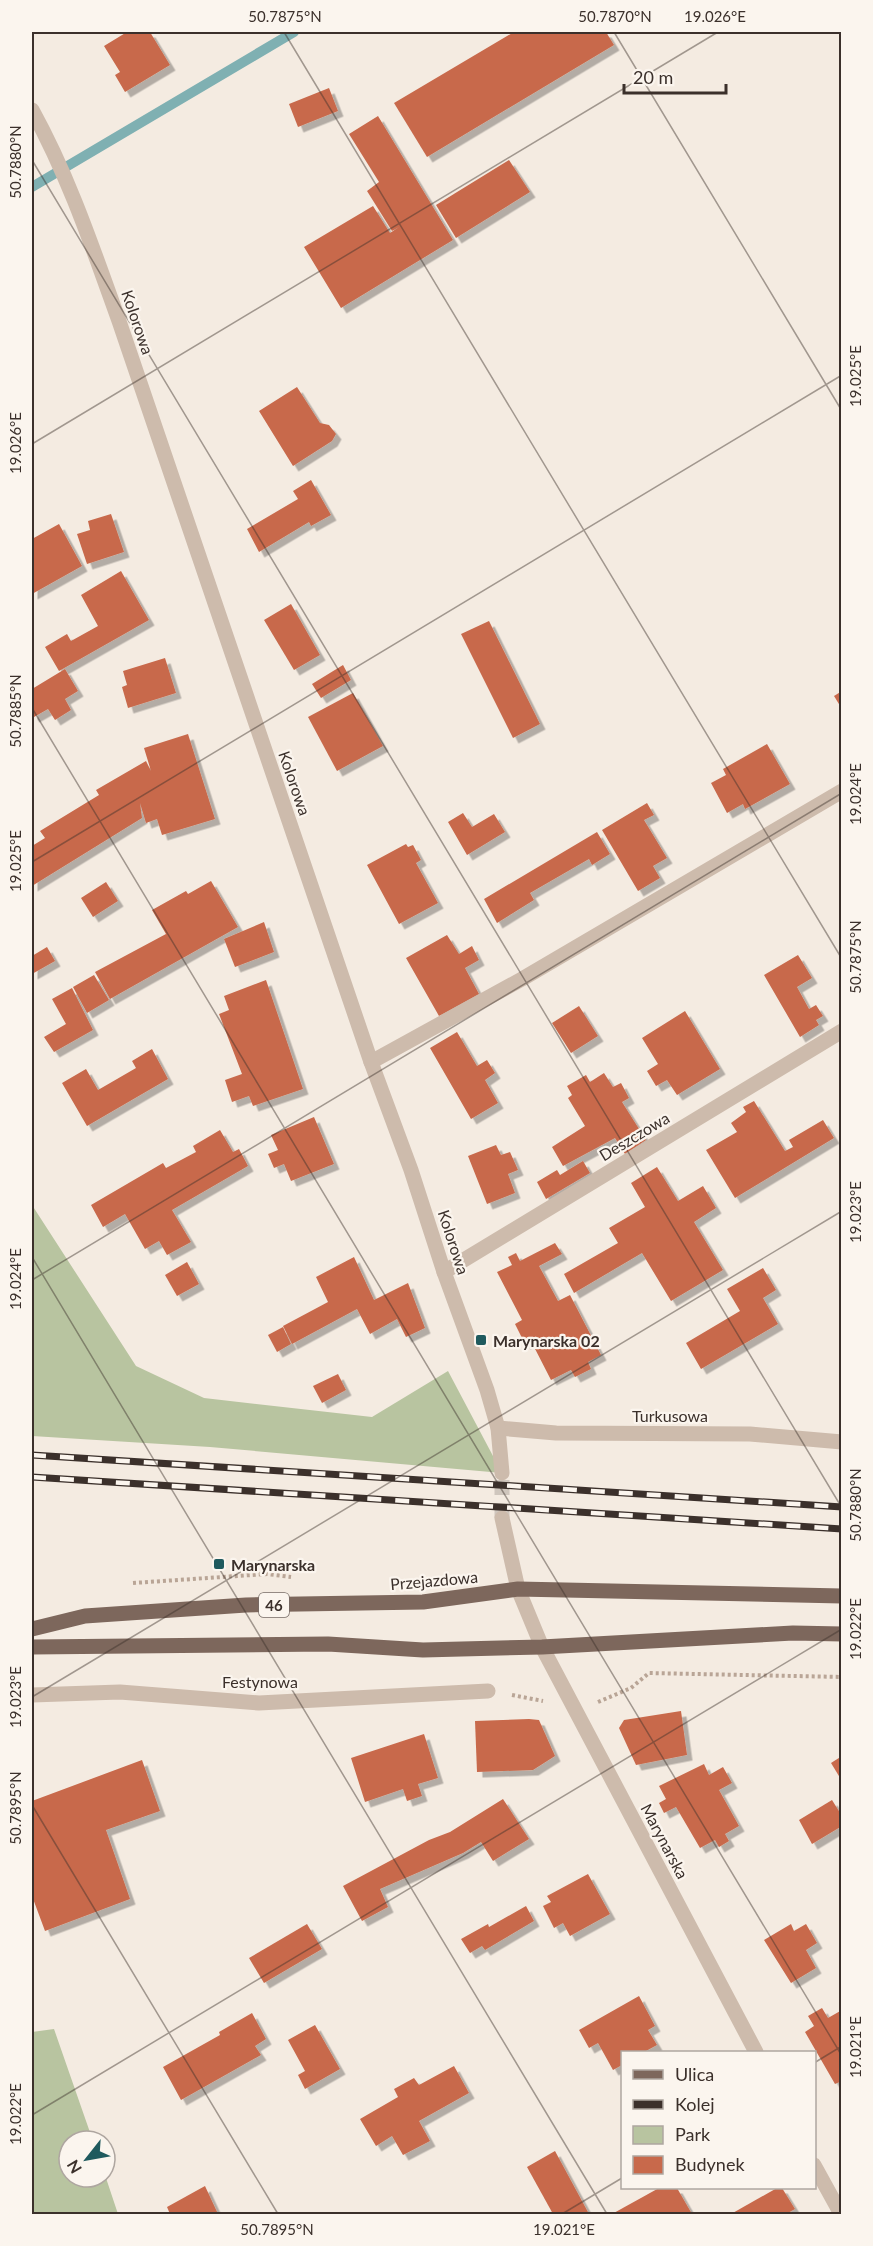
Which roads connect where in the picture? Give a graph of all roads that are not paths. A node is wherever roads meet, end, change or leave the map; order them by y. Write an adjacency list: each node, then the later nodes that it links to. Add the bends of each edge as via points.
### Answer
1 (32, 111): 4 (street, Kolorowa, via 77,202)
2 (842, 791): 4 (street, via 522,979)
3 (842, 1031): 5 (street, Deszczowa)
4 (370, 1062): 5 (street, Kolorowa)
5 (444, 1272): 6 (street, Kolorowa)
6 (498, 1428): 7 (street, Turkusowa, via 556,1433 750,1434); 8 (street, Kolorowa)
7 (842, 1442)
8 (502, 1473)
9 (502, 1518): 10 (street)
10 (518, 1589): 11 (main road, Przejazdowa / 46); 12 (main road, Przejazdowa / 46, via 423,1602 246,1605 85,1616); 15 (street)
11 (842, 1596)
12 (32, 1629)
13 (842, 1634): 15 (main road, via 793,1633)
14 (32, 1647): 15 (main road)
15 (542, 1647): 18 (street, Marynarska)
16 (488, 1691): 17 (street, Festynowa, via 259,1703 120,1692)
17 (32, 1695)
18 (755, 2051)
19 (816, 2168): 20 (street)
20 (841, 2214)

